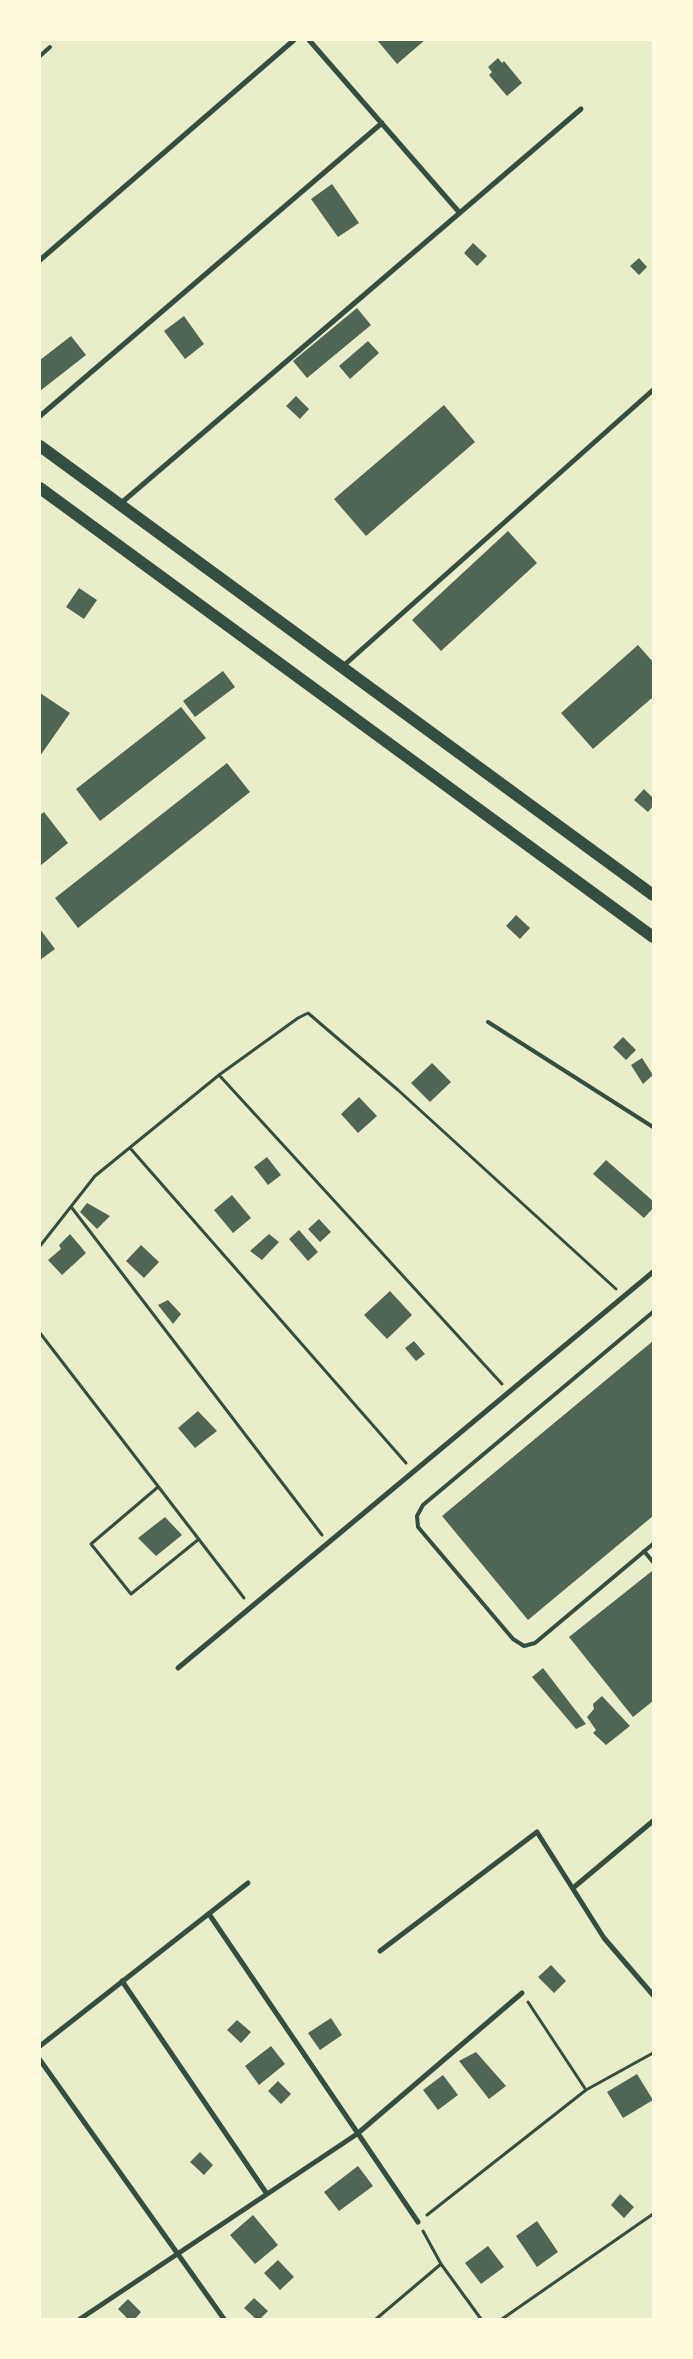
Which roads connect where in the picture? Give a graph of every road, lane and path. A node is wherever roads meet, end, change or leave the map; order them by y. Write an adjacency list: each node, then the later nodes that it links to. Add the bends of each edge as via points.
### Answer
1 (294, 40): 8 (street)
2 (309, 40): 6 (street)
3 (50, 48): 4 (lane)
4 (40, 56)
5 (581, 109): 7 (street)
6 (382, 122): 7 (street); 10 (street)
7 (459, 212): 13 (street)
8 (40, 260)
9 (653, 390): 14 (street)
10 (40, 416)
11 (40, 446): 13 (main road)
12 (40, 488): 16 (main road)
13 (120, 505): 14 (main road)
14 (342, 667): 15 (main road)
15 (653, 895)
16 (653, 938)
17 (488, 1022): 19 (lane)
18 (219, 1075): 20 (path); 24 (path, via 308,1013 398,1090); 27 (path)
19 (653, 1126)
20 (130, 1148): 21 (path, via 95,1176); 28 (path)
21 (72, 1208): 22 (path); 31 (path)
22 (40, 1246)
23 (653, 1272): 24 (street)
24 (624, 1296): 27 (street)
25 (653, 1312): 33 (lane, via 423,1505 417,1516 418,1527 513,1640 524,1646 535,1644)
26 (40, 1333): 29 (path)
27 (508, 1391): 28 (street)
28 (413, 1471): 31 (street)
29 (158, 1487): 30 (path); 30 (path, via 91,1544 131,1594)
30 (199, 1539): 35 (path)
31 (329, 1544): 35 (street)
32 (653, 1544): 33 (lane)
33 (644, 1551): 34 (lane)
34 (653, 1562)
35 (252, 1608): 36 (street)
36 (178, 1668)
37 (653, 1821): 39 (street)
38 (248, 1883): 40 (street)
39 (573, 1888): 41 (street, via 537,1832); 44 (street, via 604,1938)
40 (208, 1914): 42 (street); 49 (street)
41 (380, 1951)
42 (122, 1981): 45 (street); 50 (street)
43 (522, 1993): 48 (path); 49 (street)
44 (653, 1995)
45 (40, 2046)
46 (653, 2053): 48 (path)
47 (40, 2060): 53 (street)
48 (586, 2090): 52 (path)
49 (357, 2134): 50 (street); 52 (street)
50 (267, 2194): 53 (street)
51 (653, 2214): 59 (path)
52 (418, 2222): 54 (path)
53 (178, 2254): 55 (street); 56 (street)
54 (441, 2264): 57 (path); 58 (path)
55 (80, 2319)
56 (224, 2319)
57 (376, 2319)
58 (481, 2319)
59 (502, 2319)

